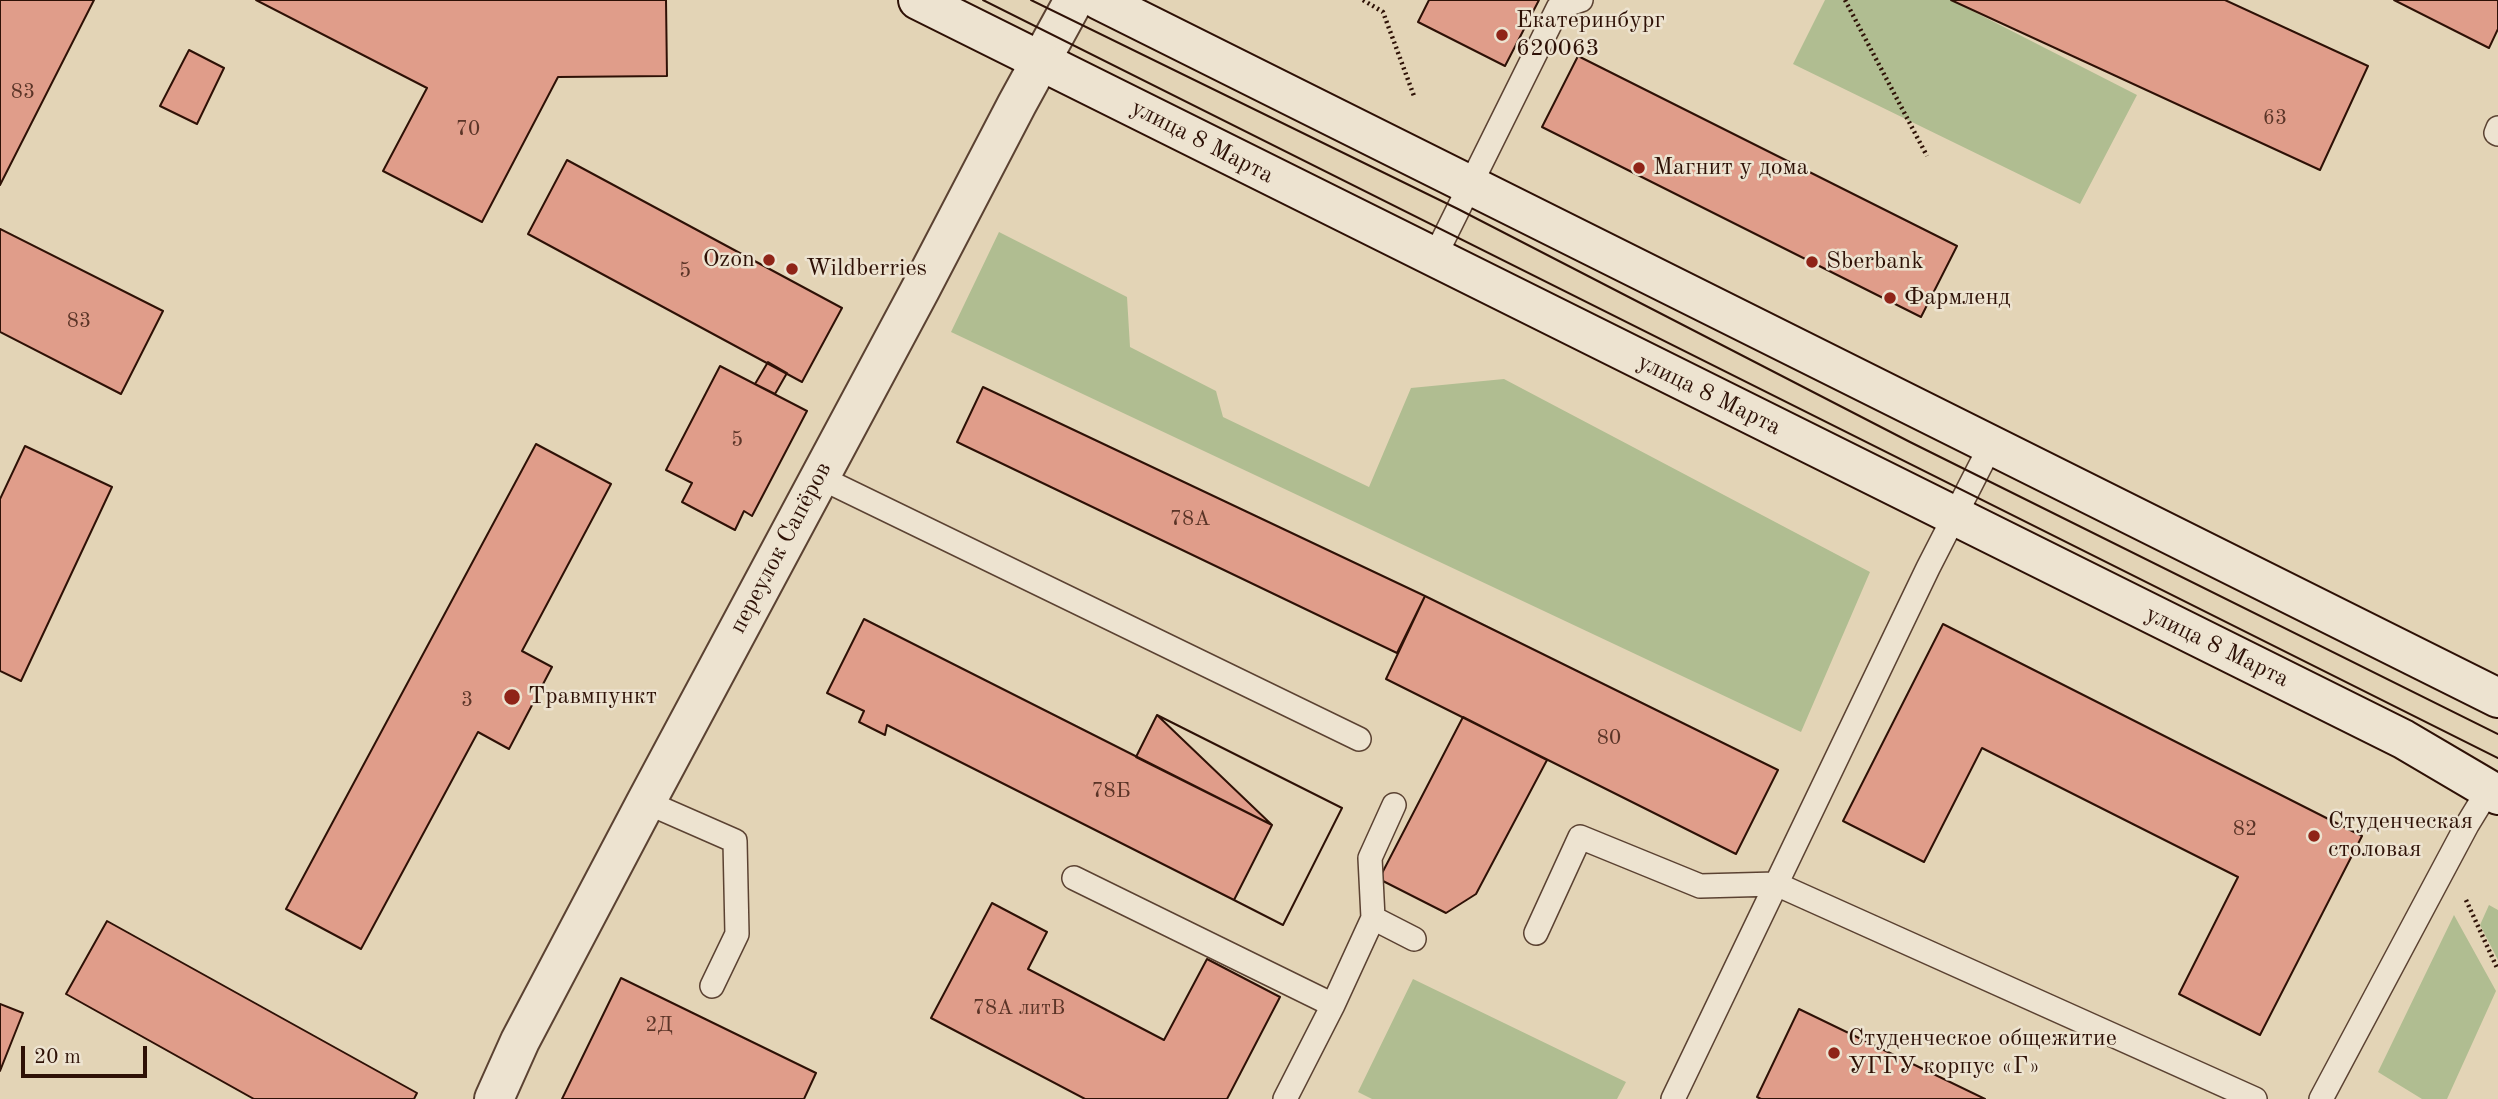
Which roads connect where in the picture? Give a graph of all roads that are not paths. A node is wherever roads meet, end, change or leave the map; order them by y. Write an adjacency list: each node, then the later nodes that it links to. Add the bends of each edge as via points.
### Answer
1 (918, 0): 5 (main road, улица 8 Марта)
2 (1074, 0): 5 (main road, переулок Сапёров)
3 (1099, 0): 8 (main road)
4 (1581, 0): 8 (lane, via 1558,8)
5 (1040, 61): 9 (main road, улица 8 Марта); 11 (main road, переулок Сапёров)
6 (2498, 128): 7 (lane)
7 (2498, 134)
8 (1470, 185): 9 (lane); 10 (main road)
9 (1434, 258): 12 (main road, улица 8 Марта)
10 (1991, 445): 12 (lane); 13 (main road)
11 (819, 477): 14 (lane); 16 (main road, переулок Сапёров)
12 (1955, 517): 15 (main road, улица 8 Марта, via 2403,739); 19 (lane)
13 (2498, 698)
14 (1359, 739)
15 (2493, 792): 29 (lane, via 2467,825)
16 (646, 802): 23 (lane, via 735,841 737,933); 25 (main road, переулок Сапёров)
17 (1394, 805): 20 (lane, via 1370,858)
18 (1073, 878): 24 (lane)
19 (1776, 884): 21 (lane, via 1700,886 1580,837); 27 (lane); 28 (lane)
20 (1373, 918): 22 (lane); 24 (lane)
21 (1536, 933)
22 (1414, 939)
23 (712, 986)
24 (1333, 1005): 26 (lane)
25 (494, 1099)
26 (1286, 1099)
27 (1673, 1099)
28 (2255, 1099)
29 (2321, 1099)

